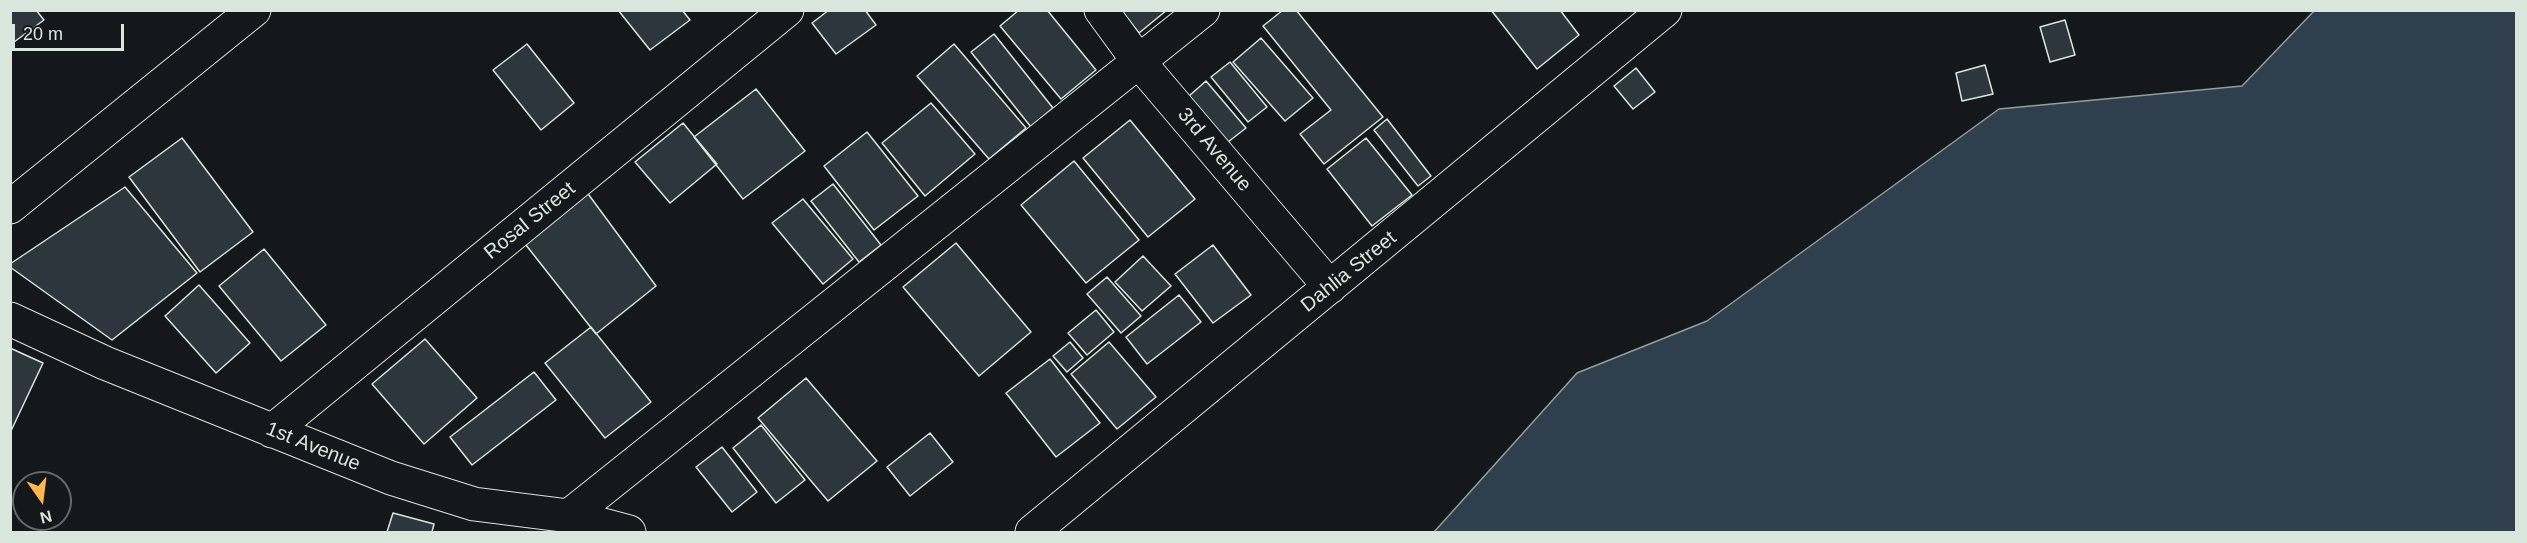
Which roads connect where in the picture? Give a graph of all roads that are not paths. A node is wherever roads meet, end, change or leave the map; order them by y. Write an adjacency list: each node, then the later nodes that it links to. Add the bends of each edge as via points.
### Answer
1 (254, 10): 7 (street)
2 (787, 10): 10 (street, Rosal Street)
3 (1101, 10): 6 (street, 3rd Avenue)
4 (1203, 10): 6 (street)
5 (1665, 10): 8 (street, Dahlia Street)
6 (1139, 62): 8 (street, 3rd Avenue); 11 (street)
7 (10, 207)
8 (1330, 287): 13 (street, Dahlia Street)
9 (10, 319): 10 (street, 1st Avenue, via 105,363)
10 (272, 431): 11 (street, 1st Avenue, via 391,478 474,504)
11 (569, 516): 12 (street, 1st Avenue)
12 (629, 532)
13 (1032, 532)

